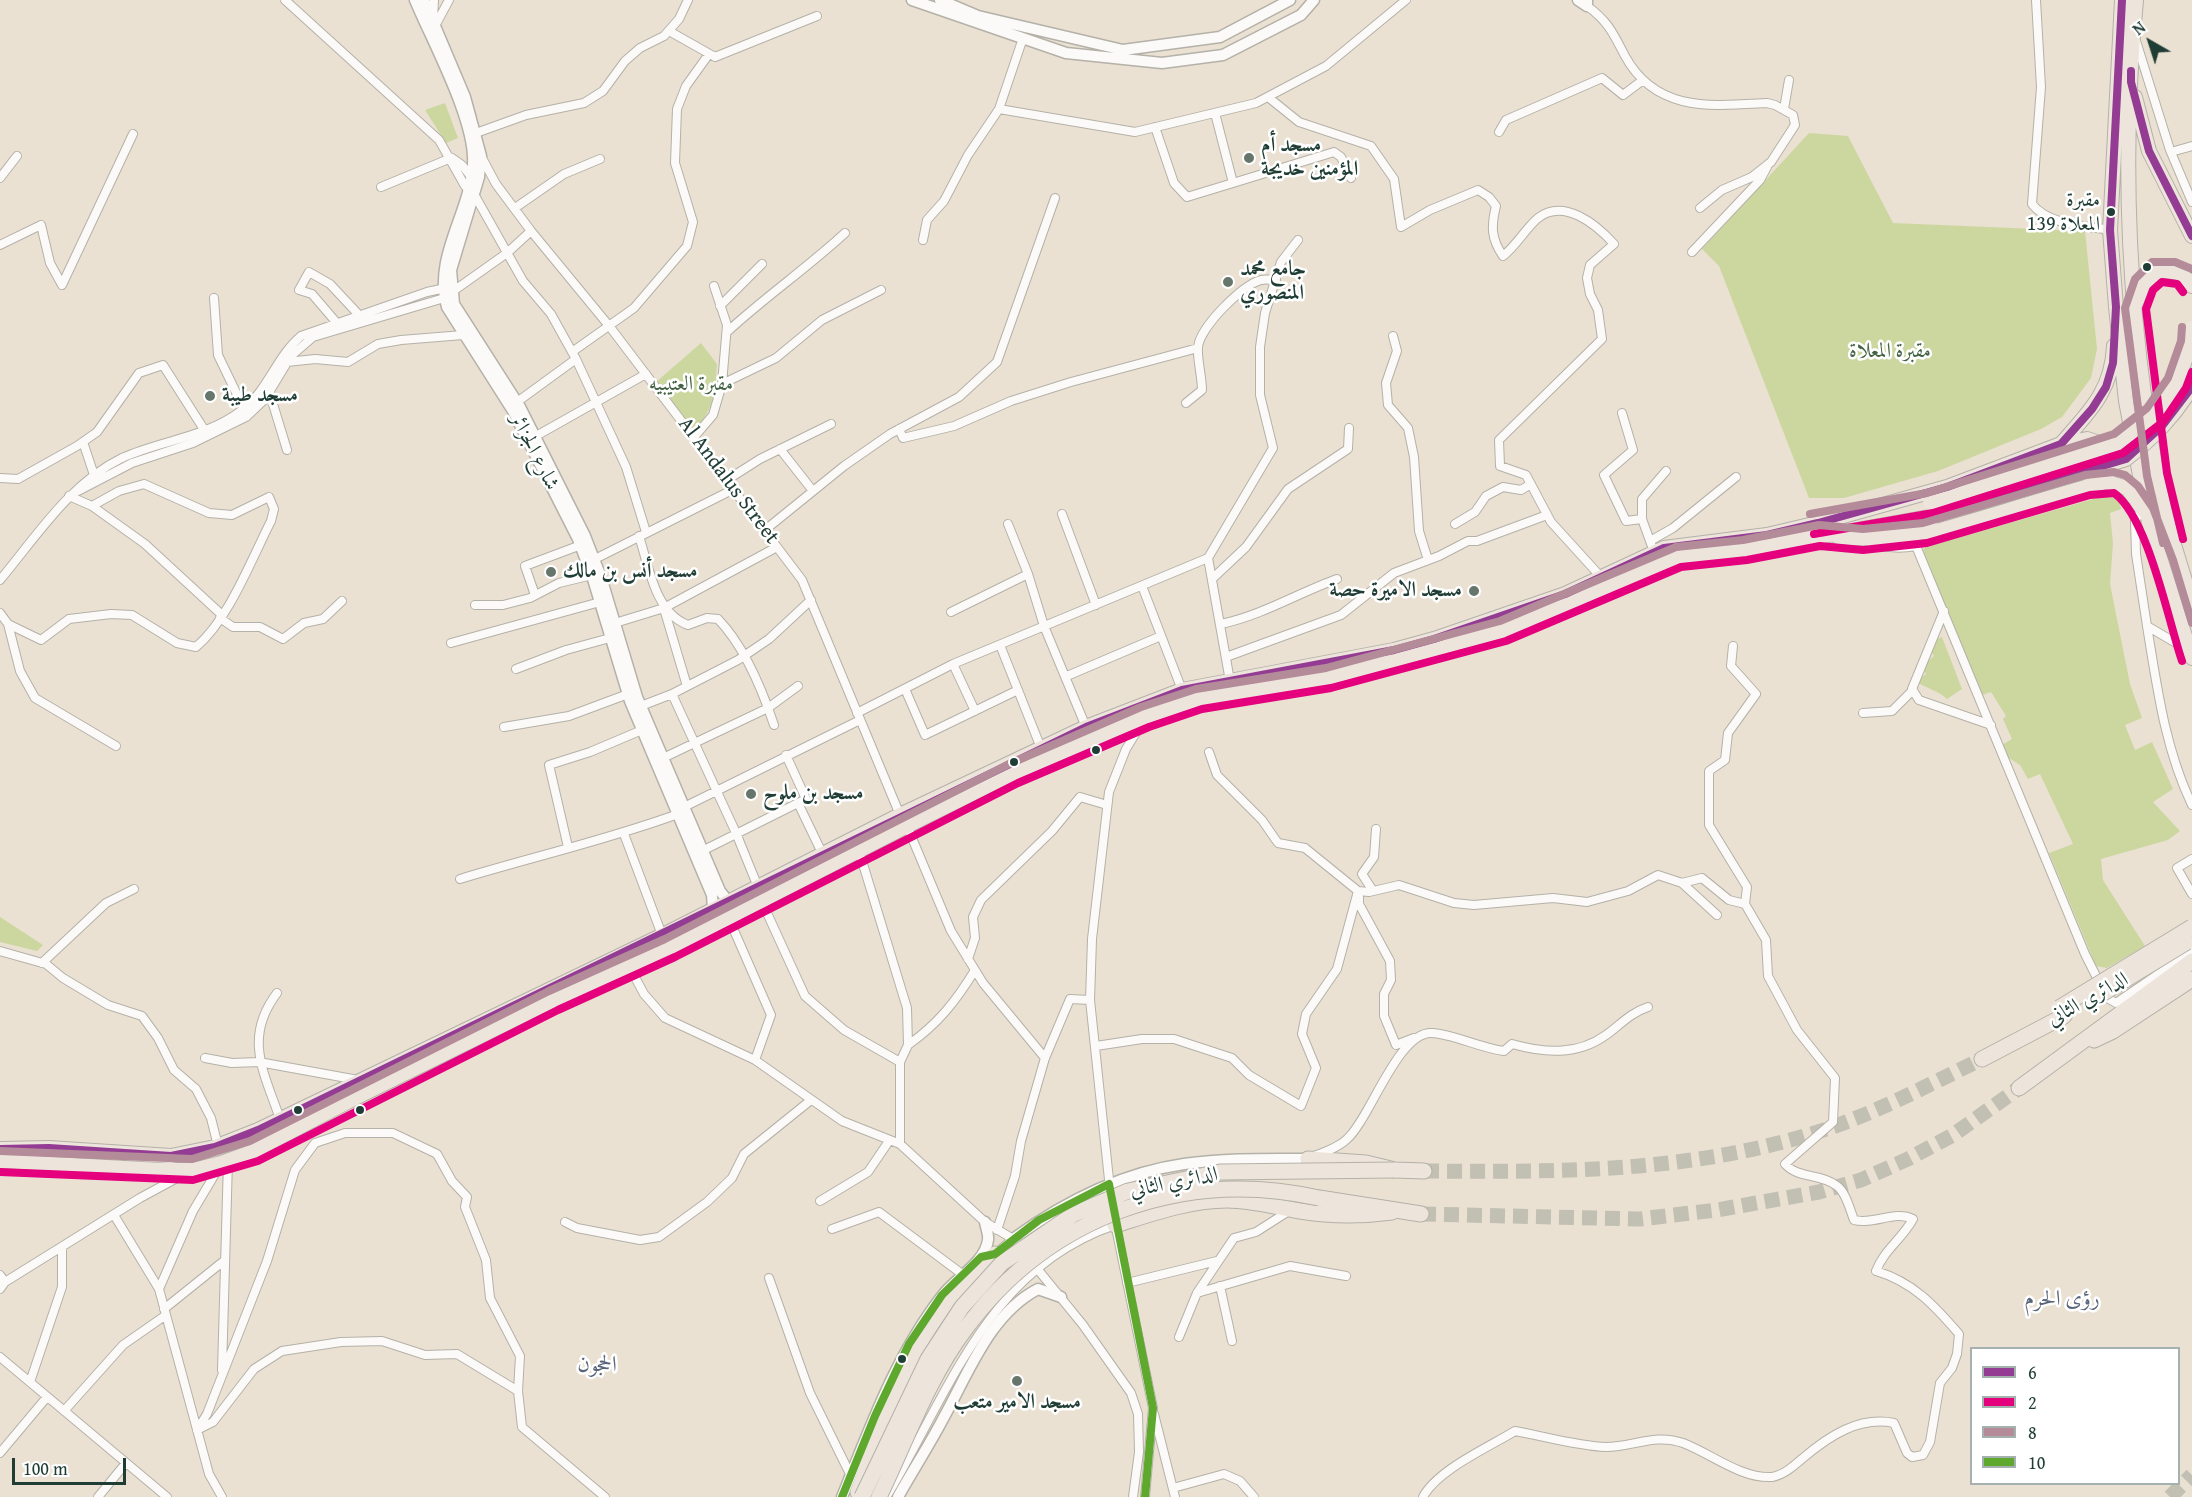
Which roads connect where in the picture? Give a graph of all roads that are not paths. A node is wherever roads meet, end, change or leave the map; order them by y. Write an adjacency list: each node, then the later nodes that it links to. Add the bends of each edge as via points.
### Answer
1 (285, 0): 37 (street, via 439,140)
2 (415, 0): 44 (street, via 464,121 472,149)
3 (424, 0): 17 (street)
4 (434, 0): 17 (street)
5 (449, 0): 17 (street)
6 (688, 0): 18 (street)
7 (912, 0): 20 (street)
8 (940, 0): 9 (street, via 978,16 1123,50 1220,37)
9 (1290, 0)
10 (1314, 0): 20 (street, via 1301,15 1223,55 1162,63 1066,52)
11 (1406, 0): 25 (street, via 1326,66)
12 (2036, 0): 50 (street, via 2042,87 2032,204 2057,220)
13 (2122, 0): 50 (main road)
14 (2136, 0): 19 (main road)
15 (1584, 2): 22 (street, via 1616,34 1625,56)
16 (817, 16): 21 (street, via 715,57)
17 (434, 24): 31 (street)
18 (669, 31): 21 (street); 31 (street, via 640,48 603,91 584,103 526,115)
19 (2133, 33): 24 (main road); 34 (street)
20 (1023, 38): 27 (street)
21 (709, 54): 71 (street, via 677,109 675,163 693,222 687,246 649,294)
22 (1643, 80): 26 (street, via 1671,99 1710,107 1767,103); 30 (street, via 1623,94 1602,78 1506,120)
23 (1789, 80): 26 (street)
24 (2131, 82): 53 (main road, via 2149,151); 68 (main road, via 2127,160)
25 (1268, 97): 28 (street); 103 (street, via 1299,122 1371,146 1394,179 1401,227 1478,190 1496,206 1491,230 1503,256 1538,218 1554,210 1566,210 1603,232 1614,244 1590,265 1587,278 1598,310 1602,339 1499,440 1500,466 1526,475)
26 (1784, 109): 39 (street, via 1793,116 1795,125)
27 (999, 110): 29 (street, via 1135,132); 54 (street, via 968,155 944,201 927,220)
28 (1215, 113): 29 (street); 42 (street)
29 (1155, 127): 42 (street, via 1174,183 1187,197)
30 (1499, 132)
31 (476, 133): 36 (street)
32 (133, 134): 56 (street, via 62,285 50,263 41,225)
33 (2192, 146): 34 (street)
34 (2171, 152): 47 (street)
35 (17, 156): 40 (street)
36 (481, 156): 43 (street, Al Andalus Street); 44 (street)
37 (451, 158): 44 (street); 44 (street); 45 (street)
38 (600, 159): 48 (street, via 564,174)
39 (1771, 162): 49 (street, via 1752,177 1722,190); 57 (street, via 1760,180)
40 (0, 178)
41 (1352, 178): 42 (street, via 1334,152)
42 (1233, 183)
43 (496, 184): 44 (street); 48 (street, Al Andalus Street)
44 (473, 185): 58 (street); 64 (street)
45 (381, 187)
46 (1055, 198): 90 (street, via 997,362 958,397)
47 (2192, 202)
48 (515, 208): 51 (street, Al Andalus Street)
49 (1700, 208)
50 (2110, 230): 67 (main road)
51 (531, 231): 58 (street); 71 (street, Al Andalus Street)
52 (844, 232): 73 (street)
53 (2192, 236)
54 (923, 240)
55 (1298, 240): 60 (street, via 1281,262)
56 (0, 245)
57 (1692, 252)
58 (507, 253): 64 (street); 77 (street, via 523,281 551,314)
59 (762, 264): 66 (street)
60 (1276, 280): 76 (street, via 1261,280 1244,289 1218,314); 126 (street, via 1260,347 1260,396 1273,448)
61 (714, 286): 66 (street)
62 (2192, 286): 68 (main road, via 2186,277 2173,271 2158,271 2144,284)
63 (881, 290): 80 (street, via 822,320 776,358)
64 (448, 292): 69 (street); 74 (street, شارع الجزائر, via 450,316); 78 (street, via 319,335 297,349); 83 (street, شارع الجزائر)
65 (214, 298): 86 (street, via 218,355)
66 (720, 306): 73 (street)
67 (2116, 307): 95 (main road, via 2113,363 2106,387); 114 (main road, via 2126,400)
68 (2134, 308): 140 (main road, via 2157,476)
69 (359, 315): 70 (street); 70 (street, via 330,284 309,272 299,290 312,294)
70 (336, 322): 86 (street, via 310,330 295,340 263,390)
71 (610, 327): 77 (street); 79 (street, Al Andalus Street)
72 (2192, 328): 109 (main road, bridge, via 2177,383 2155,415 2119,443)
73 (727, 332): 80 (street)
74 (463, 335): 78 (street, via 378,344 348,362); 122 (street, شارع الجزائر, via 513,411)
75 (1393, 336): 128 (street, via 1397,351 1386,383 1388,405 1408,428 1419,531)
76 (1198, 348): 85 (street, via 1202,390); 90 (street, via 1061,385 954,426 903,438)
77 (574, 355): 83 (street); 84 (street)
78 (287, 362): 82 (street)
79 (646, 374): 84 (street); 93 (street, Al Andalus Street)
80 (722, 384): 93 (street, via 713,415)
81 (2192, 387): 109 (main road, bridge, via 2175,414 2126,459)
82 (269, 391): 97 (street); 107 (street, via 253,411 224,429 132,463)
83 (517, 402): 92 (street, شارع الجزائر)
84 (596, 403): 92 (street); 120 (street, via 626,467)
85 (1186, 403)
86 (244, 409): 91 (street)
87 (1622, 413): 113 (street, via 1633,450 1604,475 1626,521)
88 (831, 424): 96 (street)
89 (1349, 428): 132 (street, via 1348,448 1288,489 1246,547)
90 (899, 429): 106 (street)
91 (205, 431): 94 (street, via 163,366 139,373 97,432); 99 (street, via 133,453)
92 (536, 436): 127 (street, شارع الجزائر)
93 (695, 436): 102 (street, Al Andalus Street)
94 (83, 442): 99 (street); 101 (street, via 18,479)
95 (2061, 444): 104 (main road, via 2087,439 2099,443 2110,457 2108,473); 117 (main road, via 1947,488)
96 (780, 449): 102 (street); 106 (street)
97 (287, 450)
98 (1666, 471): 113 (street, via 1642,499)
99 (94, 475): 107 (street)
100 (1736, 477): 125 (street)
101 (0, 478)
102 (728, 480): 105 (street, Al Andalus Street)
103 (1531, 484): 112 (street); 116 (street, via 1521,490 1503,487 1486,496 1475,512)
104 (2088, 485): 110 (main road, via 2120,483 2136,497); 119 (main road)
105 (734, 489): 118 (street, Al Andalus Street); 120 (street)
106 (813, 491): 118 (street)
107 (72, 494): 108 (street); 134 (street)
108 (92, 506): 147 (street, via 145,544); 147 (street, via 119,491 144,484 209,513 232,515 269,496 274,509 272,520)
109 (1933, 509): 117 (main road)
110 (2142, 509): 114 (main road); 152 (street, via 2135,521 2135,532)
111 (1062, 514): 142 (street)
112 (1547, 515): 128 (street, via 1468,541); 131 (street)
113 (1642, 519): 125 (street)
114 (2149, 523): 158 (main road)
115 (1008, 524): 129 (street)
116 (1455, 524)
117 (1819, 529): 121 (main road); 125 (main road); 178 (main road, via 1745,550 1678,557 1503,631 1328,678 1199,699)
118 (765, 530): 124 (street, Al Andalus Street)
119 (1925, 533): 121 (main road); 123 (street)
120 (642, 534): 127 (street); 143 (street)
121 (1863, 540): 123 (street, via 1886,548)
122 (581, 545): 130 (street, شارع الجزائر); 136 (street, via 525,566)
123 (1916, 546): 144 (street)
124 (777, 547): 137 (street, Al Andalus Street, via 802,580); 143 (street)
125 (1652, 547): 131 (main road)
126 (1208, 558): 132 (street); 135 (street)
127 (595, 559): 148 (street, شارع الجزائر)
128 (1428, 560): 160 (street, via 1394,573 1341,615)
129 (1028, 574): 145 (street); 151 (street)
130 (592, 575): 136 (street, via 559,583); 139 (street, شارع الجزائر)
131 (1601, 577): 164 (main road, via 1565,594 1434,639)
132 (1212, 579): 150 (street)
133 (1337, 579): 150 (street, via 1304,590 1264,611)
134 (0, 580)
135 (1142, 586): 142 (street); 153 (street)
136 (535, 595): 141 (street, via 503,605)
137 (811, 600): 159 (street, via 769,639); 177 (street, Al Andalus Street)
138 (342, 601): 147 (street, via 323,619 304,623 283,639 260,627 232,627)
139 (600, 602): 154 (street, شارع الجزائر); 155 (street)
140 (2192, 603)
141 (475, 605)
142 (1096, 605): 151 (street)
143 (664, 608): 148 (street); 159 (street, via 677,621 688,625 718,619); 165 (street)
144 (1944, 611): 170 (street); 180 (street)
145 (951, 612)
146 (0, 613): 149 (street)
147 (221, 617): 149 (street, via 196,647 177,643 132,615 79,616 41,640)
148 (615, 623): 173 (street, شارع الجزائر)
149 (8, 624): 185 (street, via 20,671 35,698)
150 (1221, 624): 160 (street)
151 (1044, 626): 156 (street); 163 (street)
152 (2147, 626): 158 (street); 193 (street, via 2155,681 2179,778)
153 (1161, 636): 163 (street); 169 (street)
154 (610, 638): 162 (street); 171 (street, شارع الجزائر)
155 (451, 642)
156 (1000, 645): 161 (street); 168 (street)
157 (1733, 646): 213 (street, via 1731,666 1756,694 1728,733 1725,760 1709,771 1708,817 1709,825 1747,887)
158 (2191, 654)
159 (744, 655): 165 (street); 174 (street)
160 (1226, 657): 164 (street)
161 (953, 664): 167 (street); 175 (street)
162 (516, 669)
163 (1066, 676): 182 (street)
164 (1230, 681): 169 (main road)
165 (687, 686): 172 (street)
166 (798, 686): 174 (street)
167 (905, 689): 175 (street, via 925,735); 177 (street)
168 (1018, 690): 175 (street); 186 (street)
169 (1182, 690): 182 (main road)
170 (1913, 690): 176 (street, via 1892,711); 180 (street, via 1919,700)
171 (628, 694): 181 (street, via 568,716); 183 (street, شارع الجزائر)
172 (672, 694): 173 (street); 184 (street)
173 (641, 706): 189 (street, شارع الجزائر)
174 (768, 708): 179 (street); 184 (street)
175 (975, 711)
176 (1863, 713)
177 (859, 716): 188 (street); 195 (street, Al Andalus Street)
178 (1145, 717): 192 (street, via 1126,749); 195 (main road)
179 (774, 725)
180 (1991, 725): 221 (street, via 2085,954 2107,998 2116,1003)
181 (504, 727)
182 (1086, 727): 186 (main road)
183 (642, 730): 194 (street, شارع الجزائر); 199 (street, via 549,765)
184 (695, 742): 189 (street); 190 (street)
185 (116, 746)
186 (1041, 748): 195 (main road)
187 (1209, 752): 208 (street, via 1217,775 1262,820 1278,843 1305,848)
188 (786, 755): 190 (street); 191 (street, via 806,800)
189 (663, 758): 194 (street, شارع الجزائر)
190 (718, 791): 194 (street); 197 (street)
191 (798, 803): 197 (street); 202 (street)
192 (1107, 805): 222 (street, via 1080,797 1052,831 981,900 973,918 975,938); 229 (street, via 1092,939)
193 (2192, 805)
194 (679, 811): 198 (street); 200 (street, شارع الجزائر); 214 (street, شارع الجزائر, via 713,897)
195 (903, 820): 201 (main road); 202 (main road); 222 (street, Al Andalus Street, via 951,932)
196 (1376, 829): 209 (street, via 1374,857 1362,874)
197 (736, 833): 200 (street); 206 (street)
198 (624, 834): 199 (street); 218 (street)
199 (568, 847): 204 (street)
200 (702, 850): 211 (street, شارع الجزائر)
201 (859, 851): 212 (main road); 234 (street, via 907,1008)
202 (823, 855): 206 (main road)
203 (2192, 859): 210 (street, via 2176,868)
204 (460, 879)
205 (1682, 883): 209 (street, via 1658,875 1628,891 1587,902 1553,898 1474,905 1454,903 1399,885); 213 (street, via 1702,878 1729,900); 215 (street)
206 (758, 887): 211 (main road)
207 (134, 889): 224 (street, via 106,903)
208 (1358, 891): 209 (street); 233 (street, via 1359,904 1390,961 1391,980 1384,994 1384,1016 1396,1045); 235 (street, via 1337,969 1306,1014 1302,1034 1316,1068 1301,1106 1249,1075 1232,1058 1174,1039)
209 (1373, 891)
210 (2192, 894)
211 (728, 902): 214 (main road)
212 (762, 902): 216 (main road); 241 (street, via 806,996 844,1030)
213 (1745, 904): 311 (street, via 1766,940 1768,976 1797,1030 1834,1078 1833,1122 1785,1164 1792,1172 1823,1178 1839,1186 1854,1220 1904,1215 1913,1219 1882,1255 1876,1271 1898,1278 1922,1294 1959,1334 1952,1368 1940,1383 1930,1442 1923,1455 1907,1453 1894,1423 1881,1420 1864,1422 1826,1438 1790,1469 1773,1477 1750,1474 1682,1442 1659,1437 1606,1447 1515,1431 1452,1469)
214 (713, 909): 218 (main road)
215 (1717, 915)
216 (729, 919): 225 (main road); 239 (street, via 771,1015)
217 (2192, 927): 231 (highway, bridge)
218 (662, 935): 242 (main road)
219 (2192, 939): 231 (highway, الدائري الثاني, bridge)
220 (0, 951): 224 (street)
221 (2192, 951)
222 (968, 959): 226 (street, Al Andalus Street)
223 (2192, 961): 232 (highway, الدائري الثاني)
224 (42, 963): 248 (street, via 108,1005 142,1016 174,1070 196,1089 212,1118)
225 (629, 966): 239 (street, via 644,994 665,1018); 253 (main road, via 254,1151)
226 (975, 970): 234 (street, via 957,1000 933,1027); 237 (street, Al Andalus Street)
227 (2192, 979): 232 (highway)
228 (277, 993): 240 (street, via 262,1018)
229 (1090, 999): 235 (street); 237 (street, via 1070,999)
230 (1648, 1007): 233 (street, via 1633,1012 1604,1036 1563,1052 1540,1052 1512,1044 1504,1051 1486,1049 1430,1033)
231 (2062, 1012): 238 (highway, الدائري الثاني)
232 (2110, 1027): 243 (highway, الدائري الثاني)
233 (1416, 1038): 250 (street, via 1392,1067)
234 (908, 1045): 241 (street)
235 (1096, 1046): 257 (street)
236 (204, 1058): 240 (street)
237 (1045, 1058): 267 (street)
238 (1982, 1059)
239 (755, 1060): 244 (street)
240 (259, 1062): 242 (street); 245 (street)
241 (900, 1062): 247 (street)
242 (358, 1080): 245 (main road)
243 (2019, 1088)
244 (811, 1100): 246 (street, via 842,1121); 263 (street, via 744,1154 732,1179 707,1202 659,1237 640,1240 577,1228)
245 (280, 1119): 248 (main road)
246 (889, 1141): 247 (street); 258 (street, via 868,1172)
247 (900, 1144): 264 (street)
248 (218, 1146): 249 (main road, via 171,1156)
249 (5, 1148)
250 (1338, 1153): 251 (highway); 255 (highway)
251 (1308, 1159): 257 (street, via 1184,1164)
252 (0, 1161): 254 (main road)
253 (224, 1162): 254 (main road); 271 (street); 280 (street, via 193,1211)
254 (193, 1170): 262 (street)
255 (1395, 1170): 256 (highway, الدائري الثاني); 304 (highway, الدائري الثاني, bridge, via 1220,1172 1128,1191 1074,1214 1002,1263 962,1307 928,1359)
256 (1424, 1171)
257 (1109, 1184): 265 (street); 268 (street, via 1068,1203)
258 (820, 1201)
259 (1292, 1209): 260 (highway, via 1348,1215); 265 (highway, via 1263,1202 1226,1200 1176,1207); 272 (street, via 1256,1232 1234,1238)
260 (1392, 1212): 261 (highway, الدائري الثاني); 305 (highway, الدائري الثاني, bridge, via 1260,1188 1232,1187 1176,1194 1130,1206 1080,1228 1029,1261 981,1308 951,1350)
261 (1421, 1214)
262 (114, 1215): 269 (street); 280 (street)
263 (565, 1222)
264 (985, 1222): 267 (street); 270 (street)
265 (1115, 1225): 273 (street, via 1098,1230); 278 (street)
266 (832, 1229): 274 (street, via 879,1212)
267 (997, 1230): 268 (street)
268 (1013, 1239): 270 (street); 273 (street)
269 (62, 1246): 277 (street); 288 (street, via 62,1287)
270 (988, 1256): 274 (street); 303 (highway, via 958,1288 918,1346)
271 (225, 1260): 283 (street); 287 (street)
272 (1217, 1261): 278 (street); 281 (street)
273 (1039, 1268): 282 (street); 306 (street, via 971,1342)
274 (962, 1274): 296 (street, via 942,1295 909,1344)
275 (1346, 1276): 279 (street, via 1290,1266)
276 (769, 1278): 296 (street, via 810,1393)
277 (2, 1282)
278 (1127, 1283): 291 (street)
279 (1220, 1286): 281 (street); 285 (street)
280 (159, 1289): 283 (street)
281 (1197, 1293): 284 (street)
282 (1061, 1297): 307 (street, via 1038,1289 1003,1318 974,1359); 308 (street, via 1131,1393 1138,1414 1139,1452)
283 (165, 1312): 292 (street, via 123,1345); 293 (street)
284 (1179, 1337)
285 (1232, 1341)
286 (0, 1357): 288 (street)
287 (221, 1377): 289 (street, via 267,1261 295,1170 315,1143 345,1133 393,1133 437,1154 452,1181 467,1197 465,1207 486,1260 490,1298 520,1356); 293 (street)
288 (30, 1382): 290 (street)
289 (518, 1391): 293 (street, via 457,1354 424,1355 382,1341 341,1342 282,1351 254,1369 213,1422); 301 (street, via 522,1427)
290 (47, 1396): 292 (street); 294 (street)
291 (1153, 1408): 297 (street); 309 (street)
292 (64, 1411): 295 (street)
293 (197, 1430): 300 (street, via 209,1474)
294 (0, 1453)
295 (126, 1463): 298 (street); 299 (street)
296 (851, 1476): 302 (street)
297 (1174, 1493): 310 (street, via 1224,1474 1240,1481)
298 (98, 1497)
299 (167, 1497)
300 (222, 1497)
301 (605, 1497)
302 (842, 1497)
303 (856, 1497)
304 (862, 1497)
305 (879, 1497)
306 (886, 1497)
307 (898, 1497)
308 (1133, 1497)
309 (1145, 1497)
310 (1254, 1497)
311 (1423, 1497)

